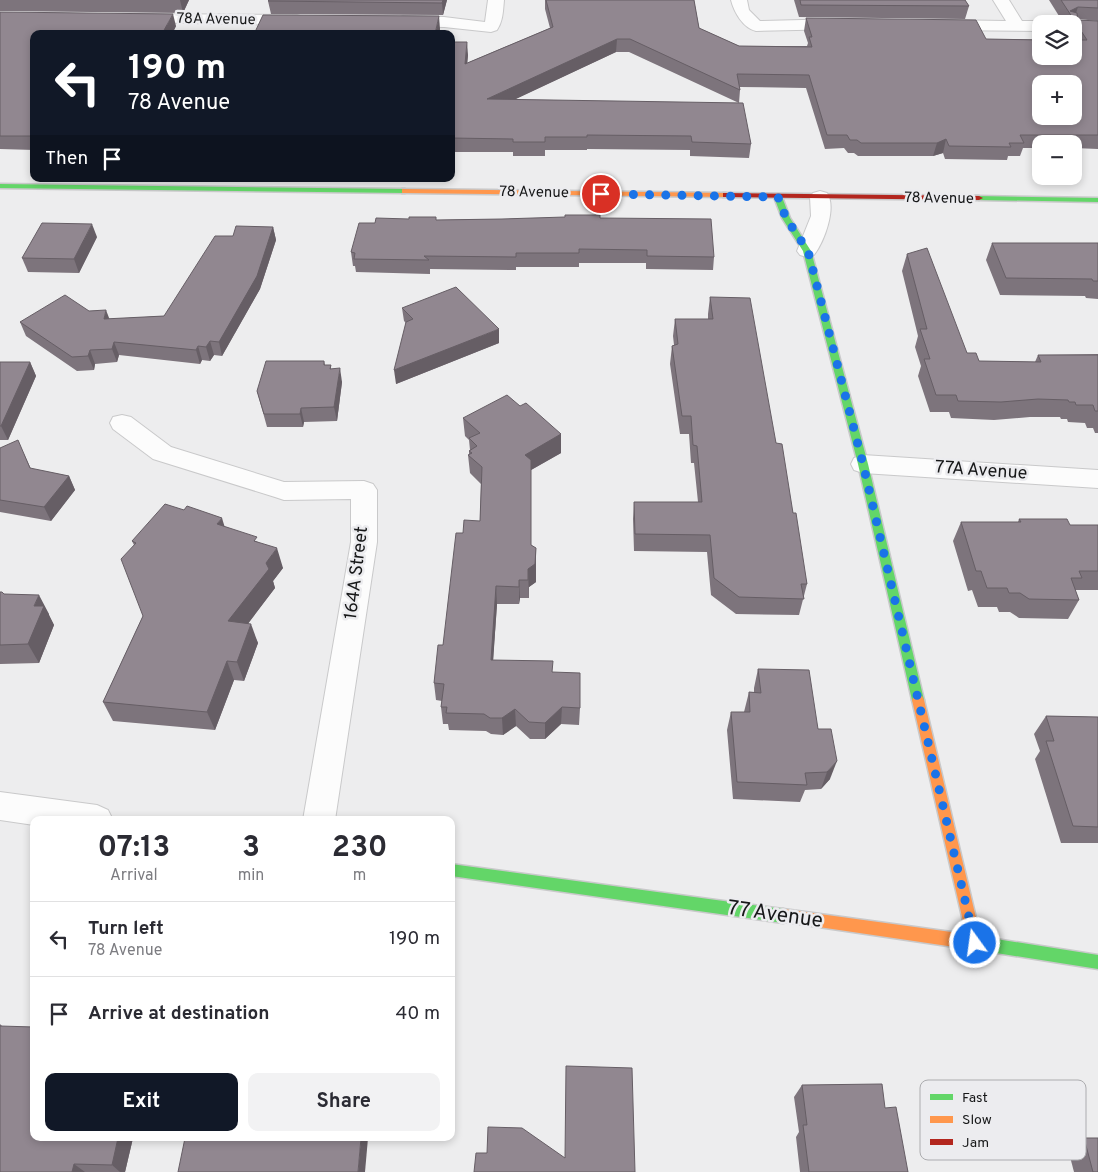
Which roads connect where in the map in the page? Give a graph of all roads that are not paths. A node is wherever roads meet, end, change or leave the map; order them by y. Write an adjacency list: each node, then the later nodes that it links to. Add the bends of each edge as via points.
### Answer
1 (496, 0): 6 (street, via 491,27)
2 (739, 0): 7 (street, via 742,11 756,26)
3 (1001, 0): 9 (street)
4 (125, 19): 5 (street, 78A Avenue, via 224,14)
5 (309, 20)
6 (386, 21)
7 (861, 25)
8 (929, 25): 9 (street)
9 (1016, 26): 10 (street)
10 (1032, 26)
11 (0, 186): 12 (street, 78 Avenue)
12 (778, 197): 13 (street, 78 Avenue); 15 (street, via 786,218)
13 (820, 198): 14 (street, 78 Avenue); 15 (street, via 821,216)
14 (1098, 200)
15 (808, 251): 17 (street)
16 (122, 423): 21 (street, 164A Street, via 162,453 284,491 364,490 364,542)
17 (863, 464): 18 (street, 77A Avenue); 23 (street)
18 (1098, 478)
19 (0, 806): 20 (street)
20 (69, 816)
21 (319, 816)
22 (455, 871): 23 (street, 77 Avenue)
23 (975, 943): 24 (street, 77 Avenue)
24 (1098, 962)

